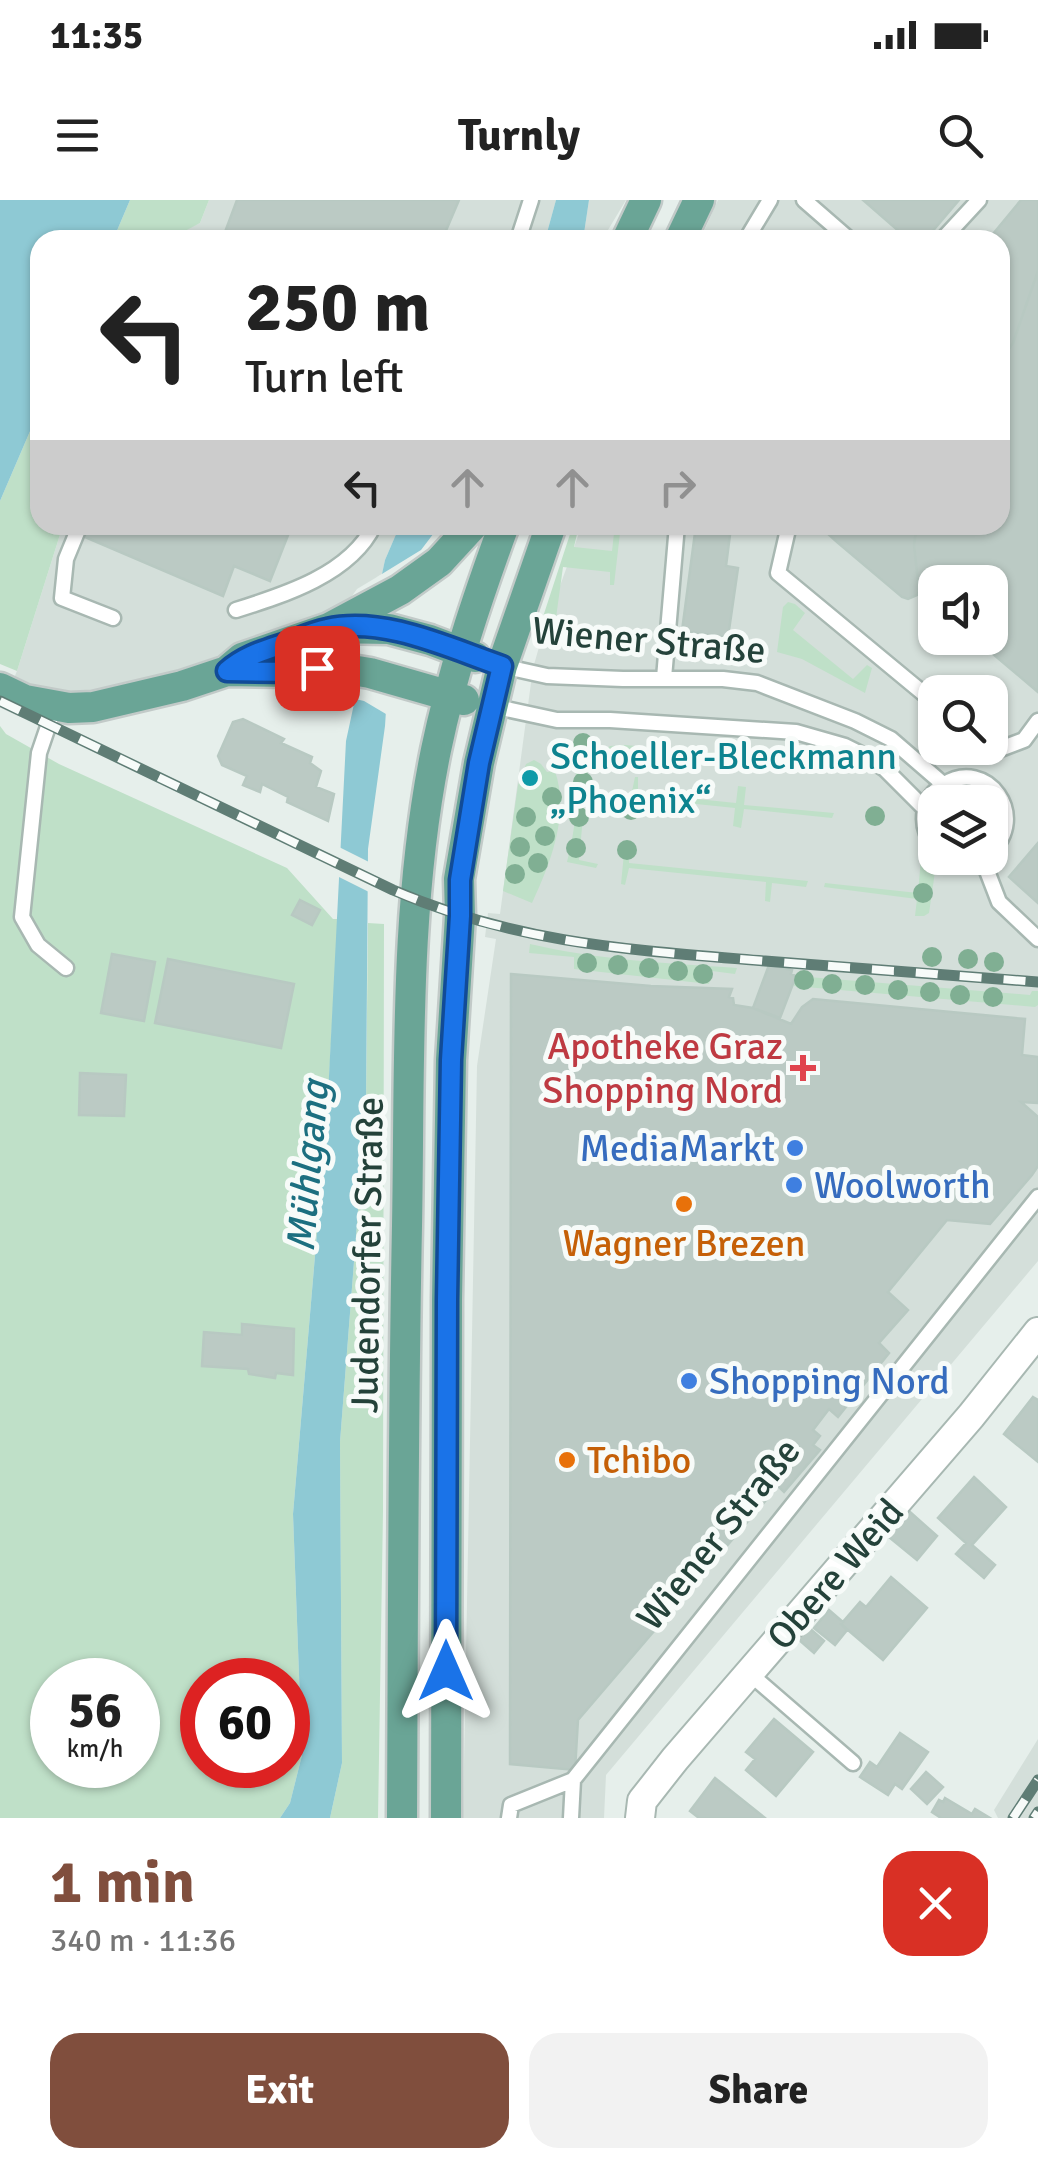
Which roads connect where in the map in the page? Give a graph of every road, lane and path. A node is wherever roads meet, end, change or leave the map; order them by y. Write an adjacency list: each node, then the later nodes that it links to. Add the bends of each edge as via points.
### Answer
1 (531, 200): 7 (lane)
2 (646, 200): 8 (main road)
3 (699, 200): 9 (main road)
4 (770, 200): 10 (lane)
5 (804, 200): 11 (lane)
6 (978, 200): 12 (lane)
7 (521, 230)
8 (632, 230)
9 (685, 230)
10 (752, 230)
11 (838, 230)
12 (951, 230)
13 (76, 535): 21 (lane, via 62,598)
14 (369, 535): 20 (lane, via 329,573)
15 (464, 535): 22 (main road, via 400,590)
16 (501, 535): 23 (main road)
17 (547, 535): 24 (main road, Wiener Straße)
18 (676, 535): 26 (lane)
19 (787, 535): 27 (lane, Wiener Straße, via 778,573)
20 (236, 610)
21 (112, 618)
22 (345, 623): 23 (main road, via 390,629); 25 (main road, via 242,658)
23 (460, 652): 24 (main road); 29 (main road)
24 (502, 666): 26 (lane, Wiener Straße, via 547,676); 31 (main road, Wiener Straße)
25 (227, 671): 29 (main road, via 339,668); 30 (main road, via 98,707)
26 (664, 678): 35 (lane, Wiener Straße, via 758,683 802,699 891,739)
27 (918, 688)
28 (4, 690): 30 (main road)
29 (434, 692): 31 (main road); 46 (main road, Judendorfer Straße, via 436,754 416,900 412,1002)
30 (55, 705): 40 (lane, via 39,753 22,917 38,945)
31 (492, 706): 37 (lane, via 557,720 796,732 865,756); 47 (main road, via 460,880 451,1060)
32 (1038, 722): 33 (lane, via 1024,740)
33 (1008, 745)
34 (989, 765): 36 (lane)
35 (943, 784): 36 (lane, via 976,778)
36 (988, 784)
37 (918, 802)
38 (988, 875): 39 (lane, via 999,902)
39 (1038, 940)
40 (66, 968)
41 (1038, 1196): 45 (lane, Wiener Straße)
42 (1038, 1332): 43 (street, Obere Weid)
43 (749, 1673): 44 (lane); 50 (street, Obere Weid, via 642,1801)
44 (853, 1763)
45 (574, 1780): 48 (lane, Wiener Straße, via 511,1806); 49 (lane)
46 (402, 1818)
47 (446, 1818)
48 (508, 1818)
49 (570, 1818)
50 (640, 1818)

